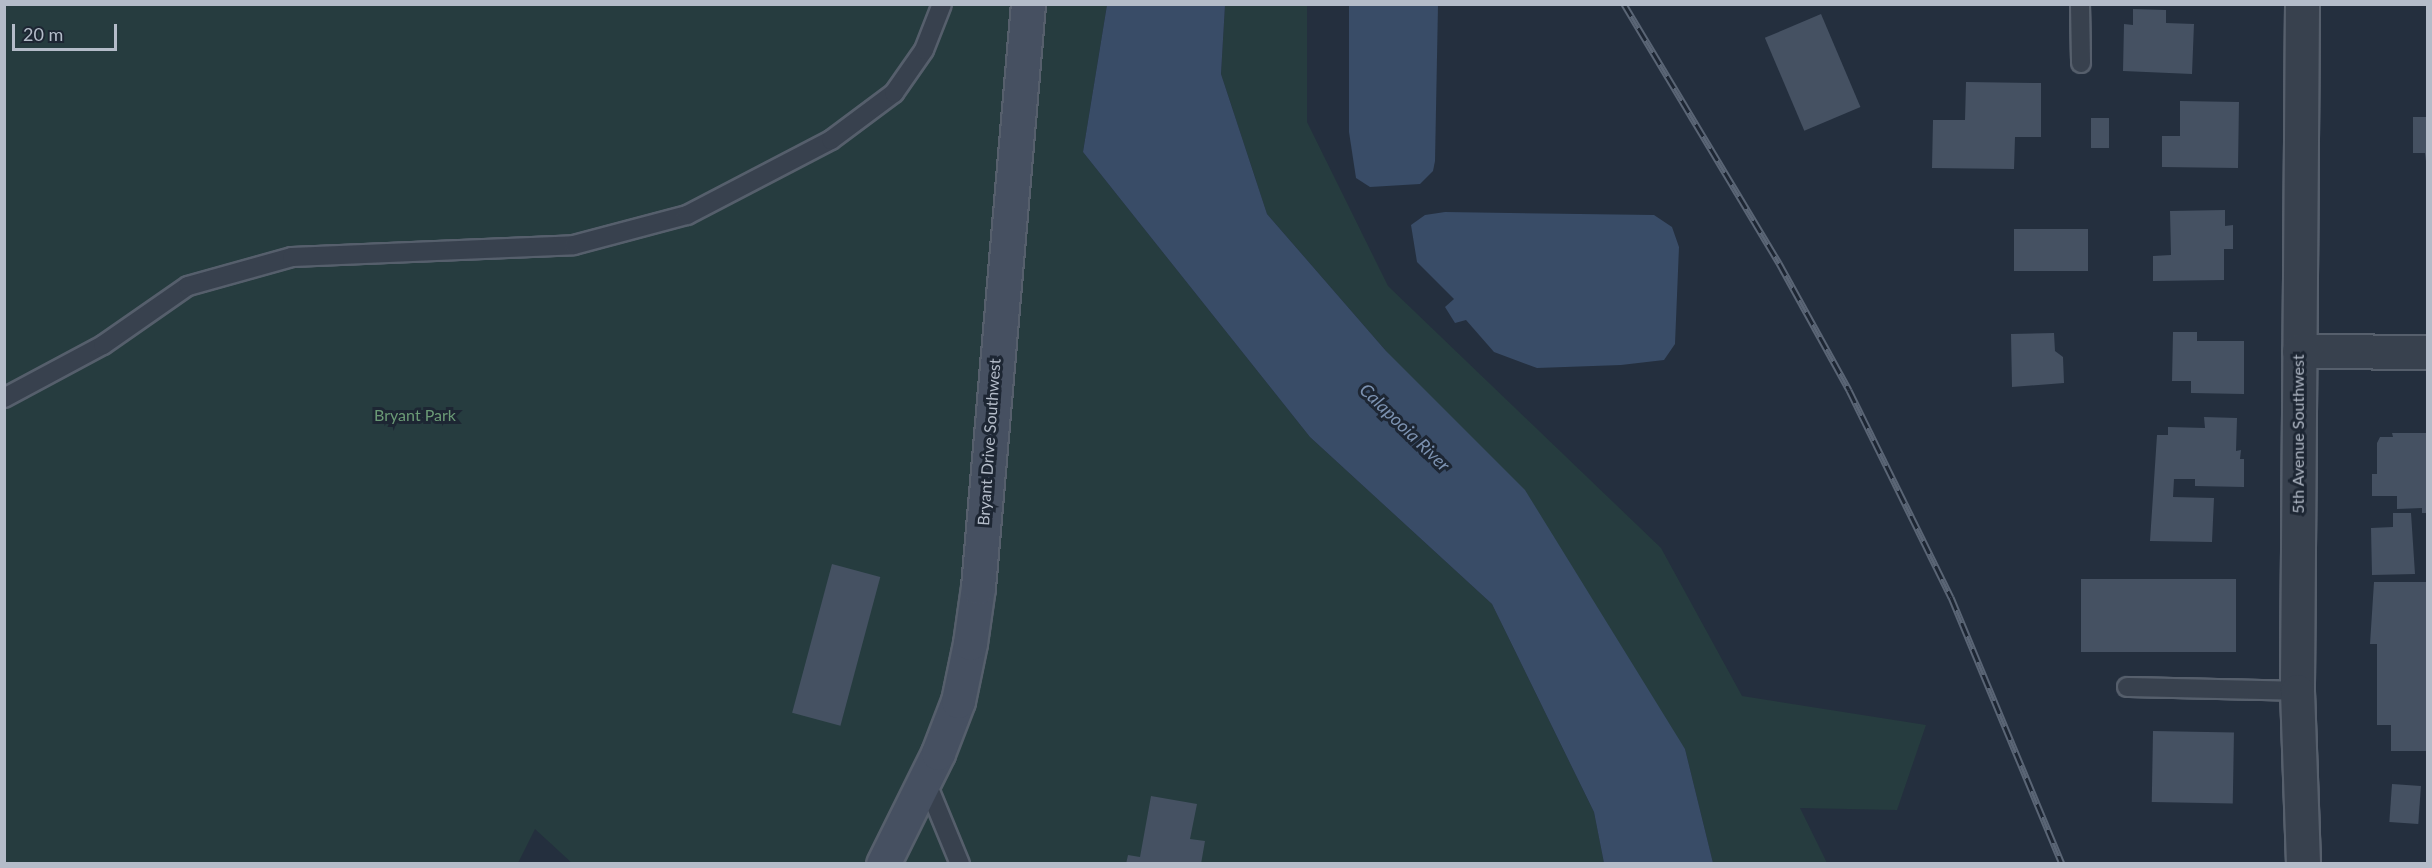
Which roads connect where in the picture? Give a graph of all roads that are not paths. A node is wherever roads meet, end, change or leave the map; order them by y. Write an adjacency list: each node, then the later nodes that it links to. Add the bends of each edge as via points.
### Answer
1 (942, 4): 8 (lane, via 924,50 894,93 831,140 687,215 574,245 292,257 188,286 103,345)
2 (1028, 4): 11 (street, Bryant Drive Southwest, via 978,587 958,700)
3 (2080, 4): 5 (lane)
4 (2302, 4): 6 (street, 5th Avenue Southwest)
5 (2081, 63)
6 (2299, 351): 7 (street); 10 (street, 5th Avenue Southwest)
7 (2427, 352)
8 (4, 398)
9 (2127, 687): 10 (lane)
10 (2297, 691): 14 (street, 5th Avenue Southwest)
11 (925, 779): 12 (street, Bryant Drive Southwest); 13 (lane)
12 (883, 864)
13 (960, 864)
14 (2303, 864)

